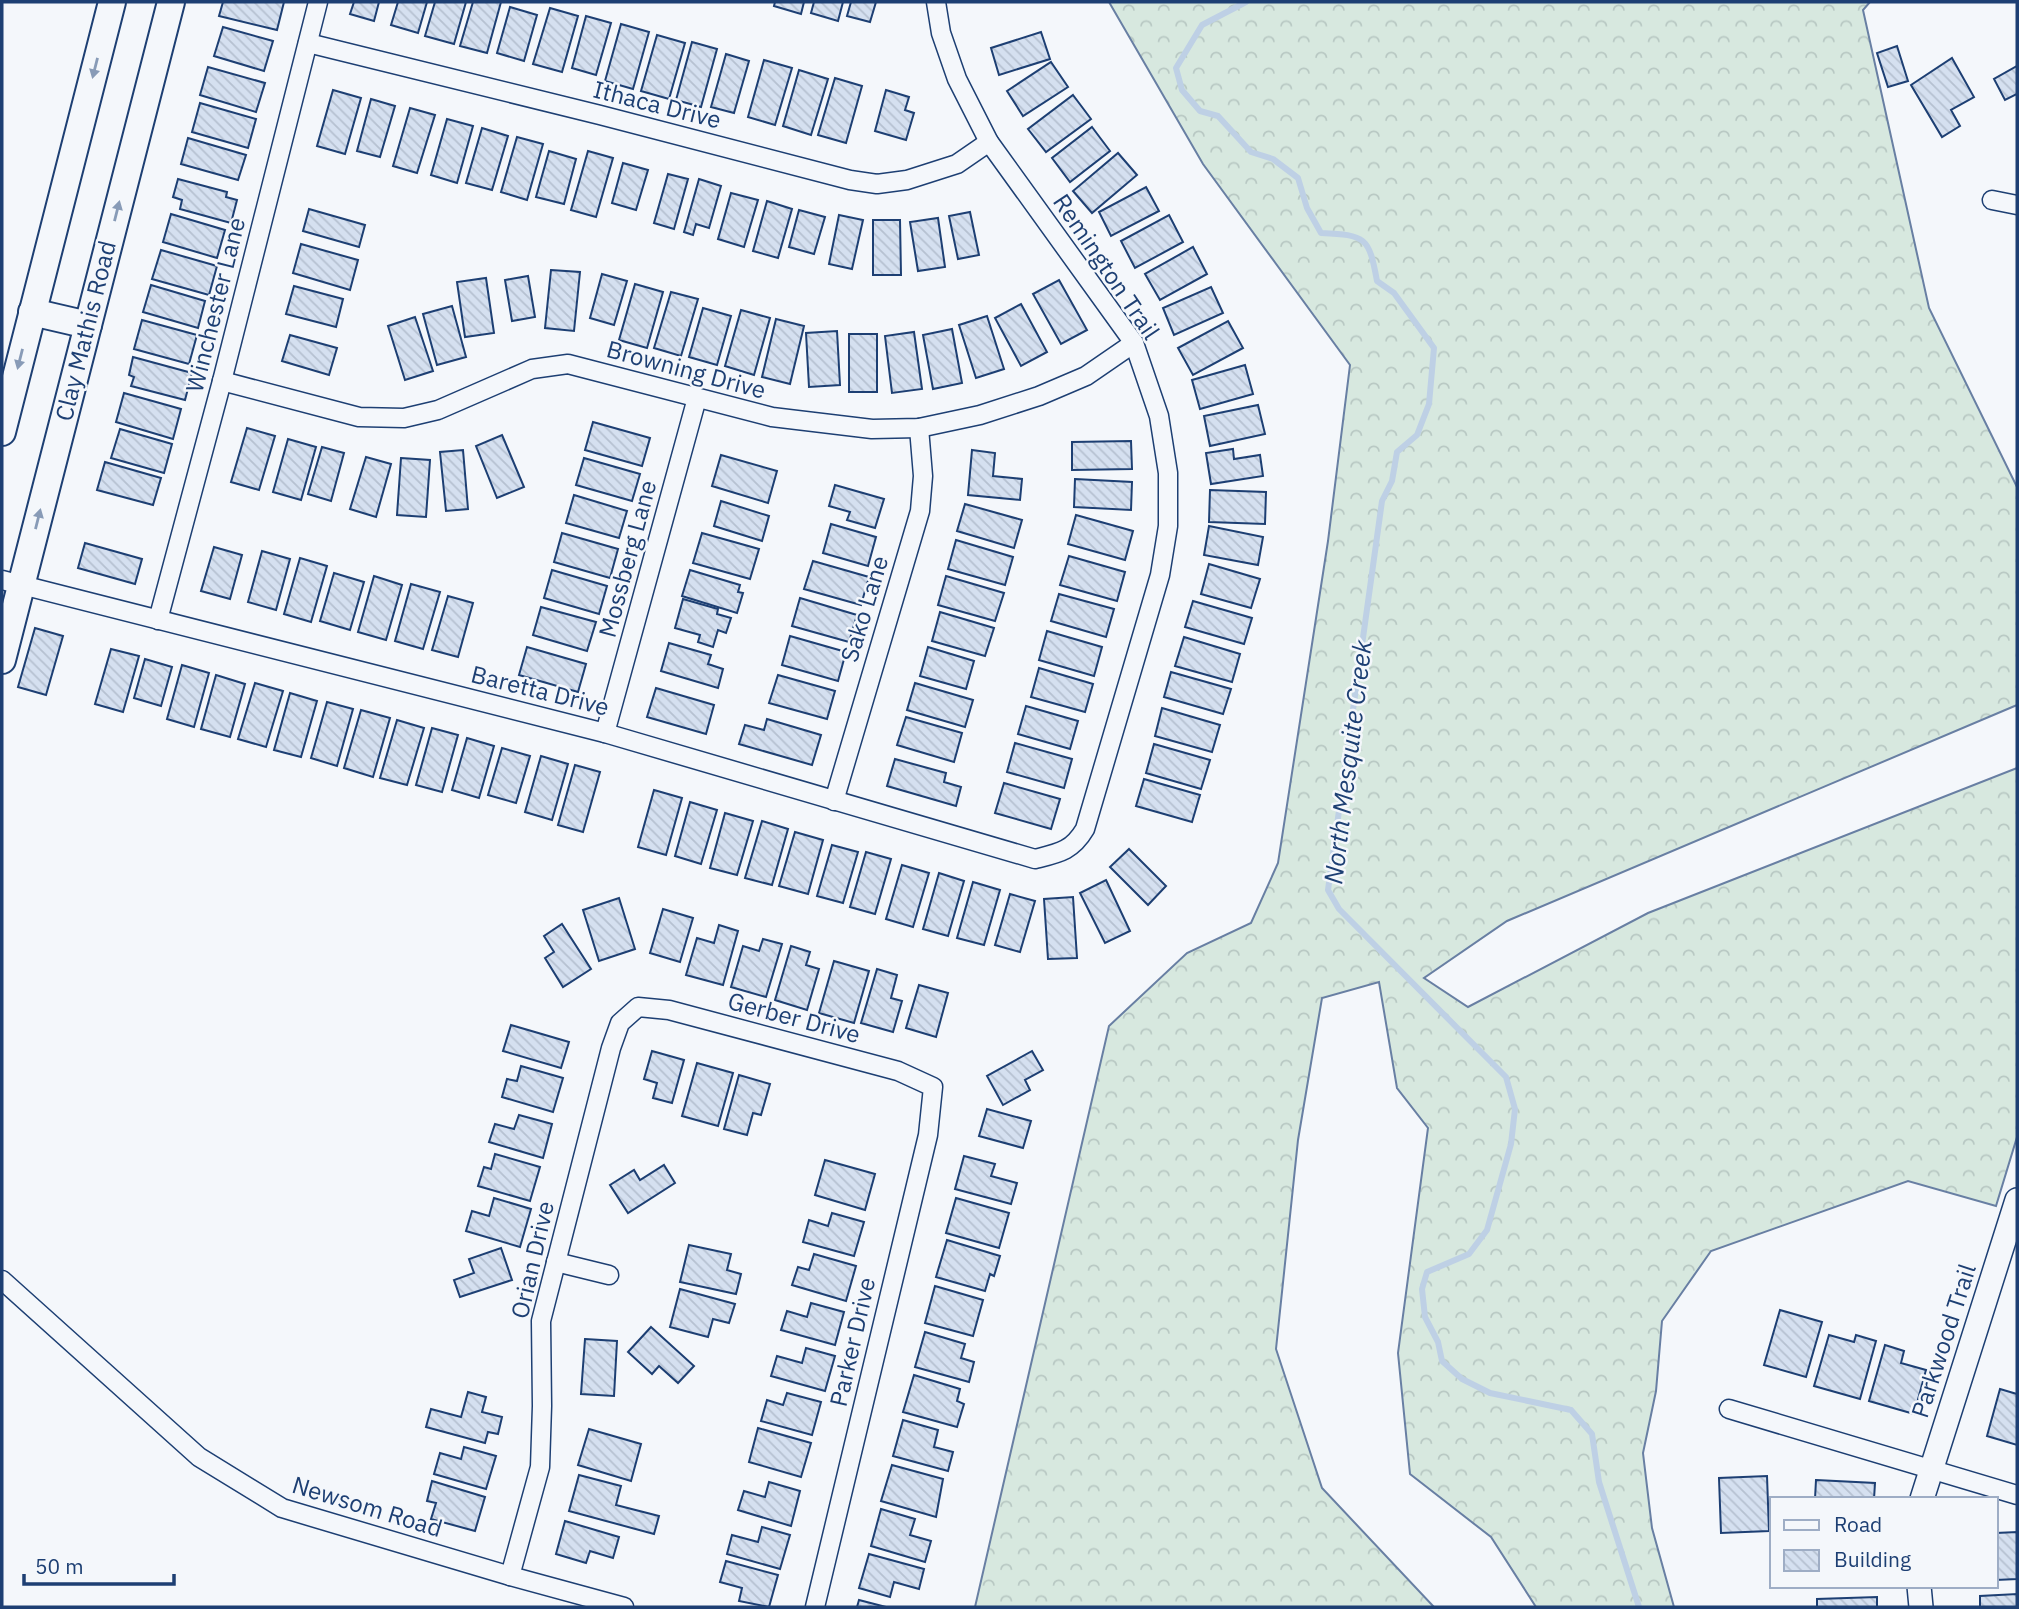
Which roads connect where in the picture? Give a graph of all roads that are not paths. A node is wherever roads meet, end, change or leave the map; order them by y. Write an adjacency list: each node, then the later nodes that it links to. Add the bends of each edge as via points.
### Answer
1 (113, 2): 9 (main road, one-way to 9)
2 (171, 2): 10 (main road, Clay Mathis Road, one-way to 2)
3 (318, 2): 5 (street, Winchester Lane)
4 (936, 2): 6 (street, Remington Trail, via 957,79)
5 (307, 43): 6 (street, Ithaca Drive, via 877,184 957,164); 12 (street, Winchester Lane)
6 (989, 142): 11 (street, Remington Trail)
7 (1992, 200): 8 (street)
8 (2017, 205)
9 (32, 312): 10 (main road); 15 (main road, one-way to 15)
10 (88, 325): 16 (main road, Clay Mathis Road, one-way to 10)
11 (1134, 343): 14 (street, Browning Drive, via 1086,376 1039,396); 21 (street, Remington Trail, via 1159,416 1168,473 1168,526 1160,575 1084,829 1076,843)
12 (222, 380): 13 (street, Browning Drive, via 359,417 404,418 438,410 532,369 568,364); 17 (street, Winchester Lane)
13 (697, 398): 14 (street, Browning Drive, via 772,417 872,429); 19 (street, Mossberg Lane)
14 (919, 428): 20 (street, Sako Lane, via 920,510)
15 (2, 432)
16 (12, 582): 17 (street, Baretta Drive); 18 (main road, Clay Mathis Road)
17 (158, 620): 19 (street, Baretta Drive)
18 (2, 660)
19 (605, 733): 20 (street, Baretta Drive)
20 (834, 801): 21 (street, Baretta Drive, via 1035,859)
21 (1061, 853)
22 (638, 1007): 23 (street, Gerber Drive, via 668,1010 898,1071); 25 (street, Orian Drive, via 620,1023 611,1048)
23 (933, 1087): 35 (street, Parker Drive, via 928,1135)
24 (2017, 1200): 29 (street, Parkwood Trail)
25 (556, 1262): 26 (street); 32 (street, Orian Drive, via 541,1321 540,1467)
26 (609, 1275)
27 (2, 1280): 32 (street, Newsom Road, via 199,1457 282,1508)
28 (1729, 1409): 29 (street)
29 (1931, 1469): 30 (street); 31 (street, Parkwood Trail)
30 (2017, 1495)
31 (1923, 1497)
32 (510, 1576): 34 (street, Newsom Road)
33 (1919, 1588): 36 (street)
34 (624, 1607)
35 (814, 1607)
36 (1921, 1607)

